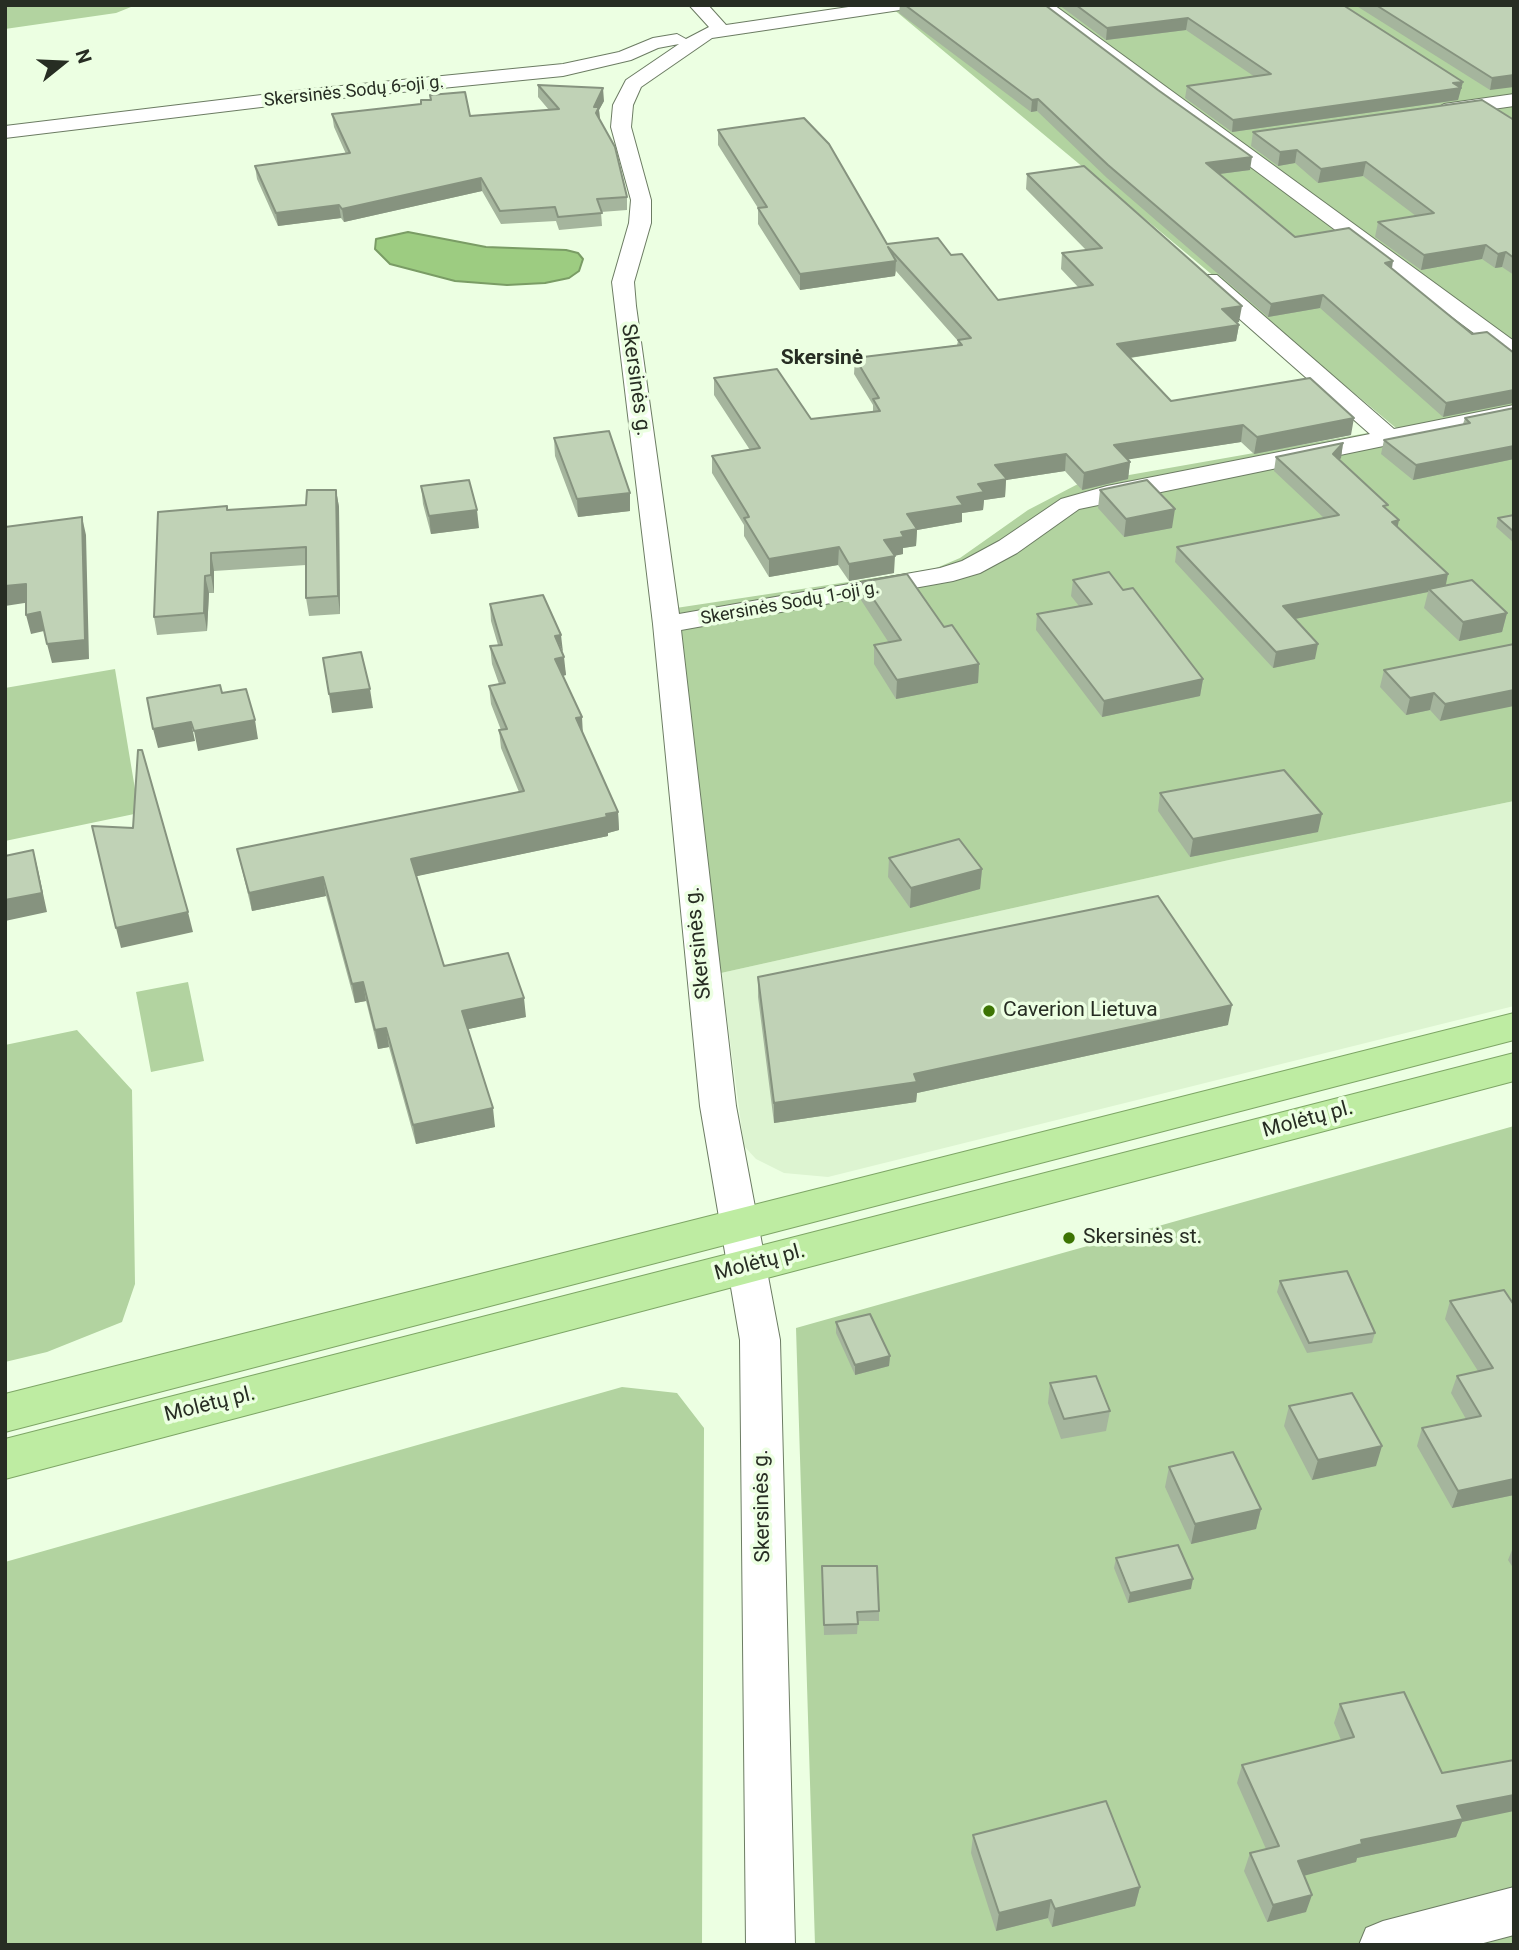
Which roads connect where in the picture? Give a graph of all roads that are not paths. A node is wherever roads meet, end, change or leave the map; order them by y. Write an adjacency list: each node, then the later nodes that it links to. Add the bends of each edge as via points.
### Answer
1 (698, 5): 4 (street)
2 (900, 5): 4 (street, Skersinės Sodų 6-oji g.)
3 (1042, 5): 12 (street)
4 (709, 33): 10 (street, Skersinės Sodų 6-oji g., via 563,70); 17 (street, Skersinės g., via 633,85 623,105 621,127 641,200 640,223 624,282 625,306)
5 (1470, 89): 7 (street)
6 (1514, 100): 7 (street)
7 (1493, 103): 8 (street); 9 (street)
8 (1426, 113)
9 (1514, 116)
10 (5, 132)
11 (1254, 137): 12 (street)
12 (1227, 141): 14 (street)
13 (1190, 263): 16 (street)
14 (1514, 352)
15 (1514, 412): 16 (street, Skersinės Sodų 1-oji g.)
16 (1389, 437): 17 (street, Skersinės Sodų 1-oji g., via 1070,505 1008,547 944,575)
17 (667, 624): 20 (street, Skersinės g., via 716,1093)
18 (1514, 1026): 20 (highway, Molėtų pl.)
19 (1514, 1067): 20 (highway, Molėtų pl.)
20 (743, 1246): 21 (highway, Molėtų pl.); 22 (highway, Molėtų pl.); 24 (street, Skersinės g., via 760,1340)
21 (5, 1413)
22 (5, 1459)
23 (1514, 1911): 25 (street)
24 (771, 1945)
25 (1383, 1945)

